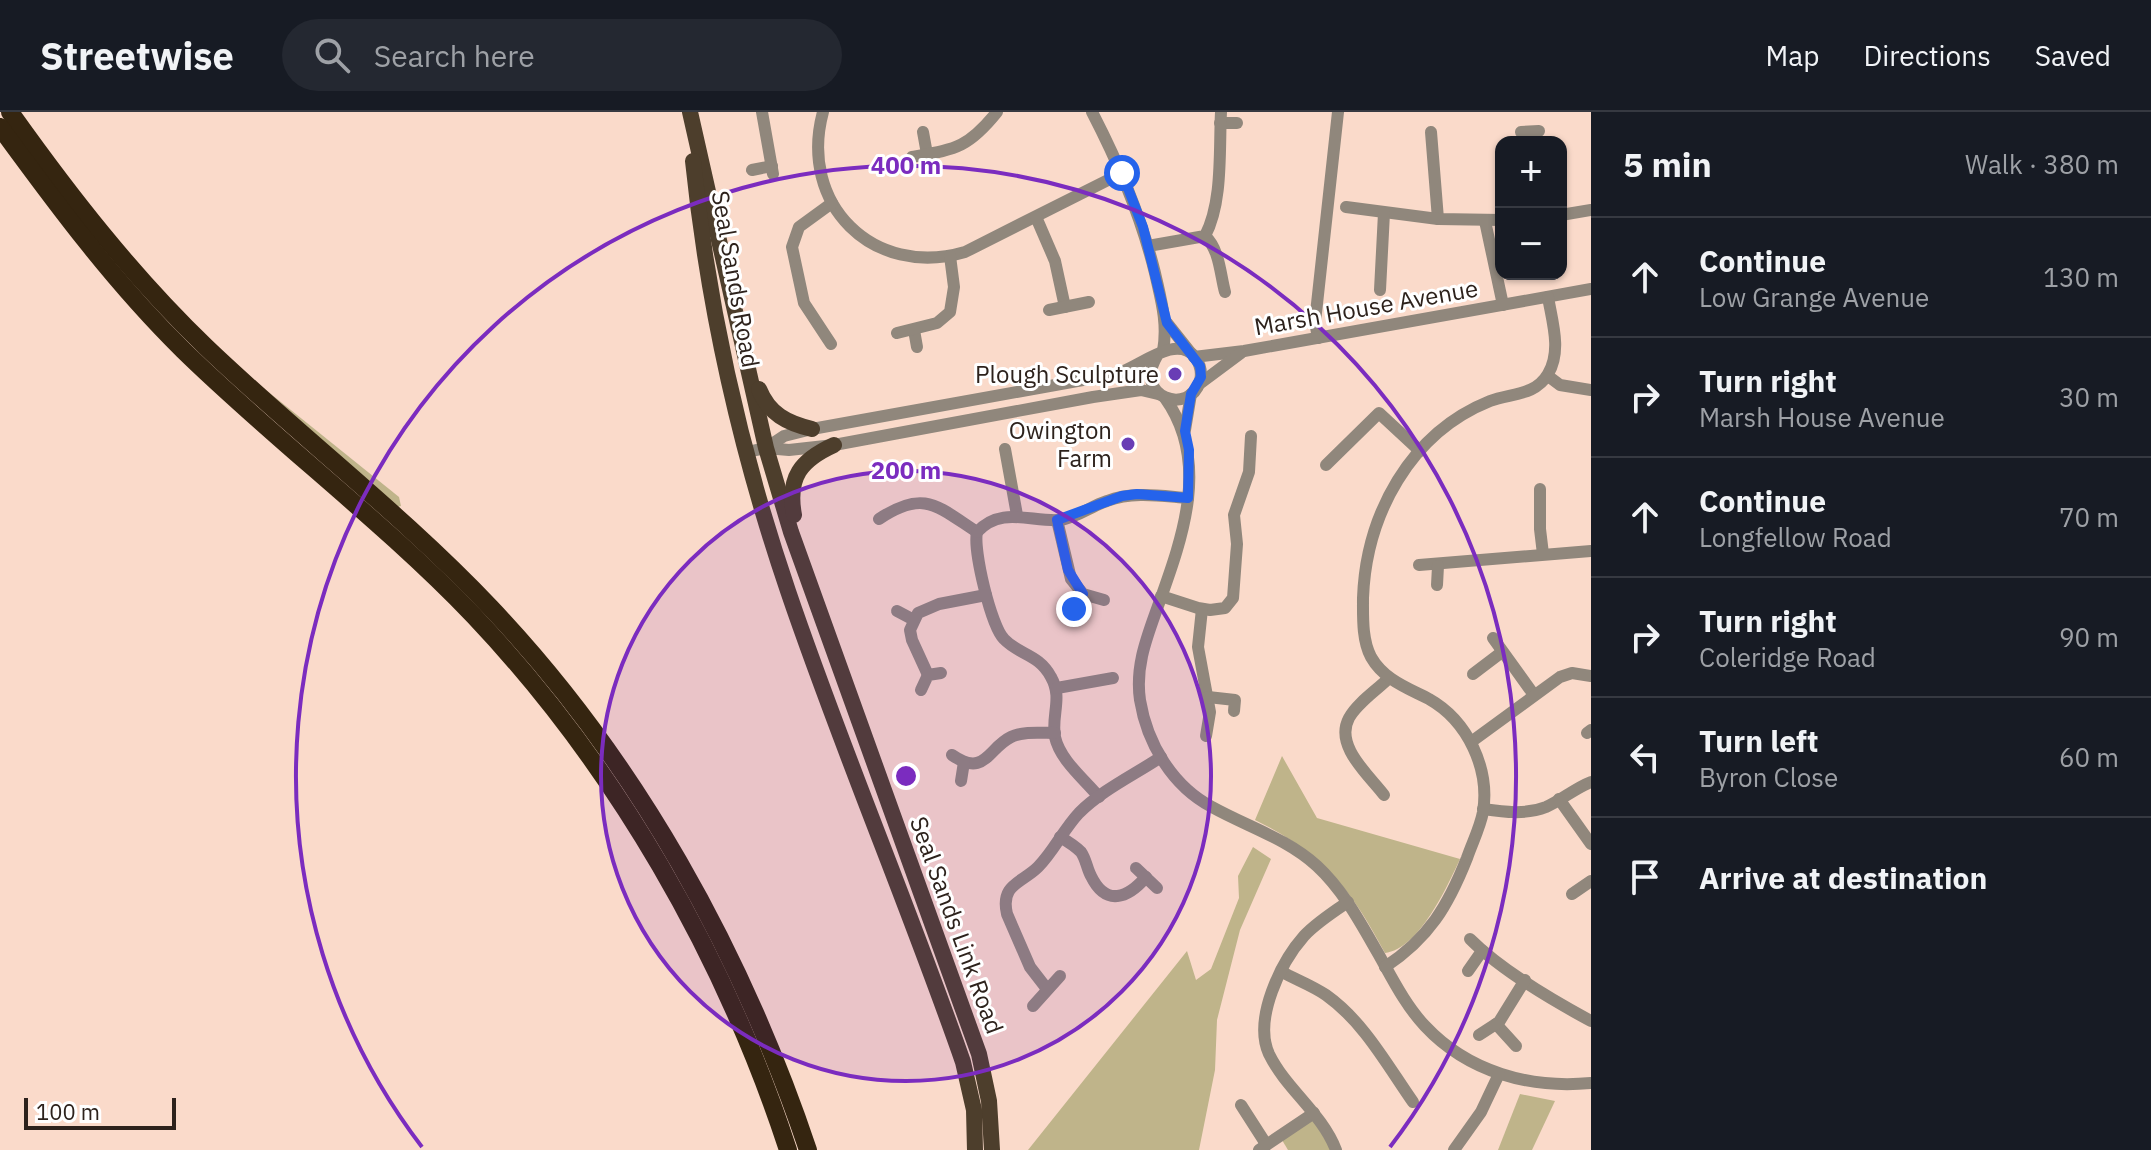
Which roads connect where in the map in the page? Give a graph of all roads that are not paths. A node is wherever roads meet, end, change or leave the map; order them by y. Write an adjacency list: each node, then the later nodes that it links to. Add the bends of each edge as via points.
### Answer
1 (10, 112): 13 (highway)
2 (689, 112): 49 (main road, Seal Sands Road); 60 (main road, Seal Sands Road, via 716,320)
3 (762, 112): 16 (street, via 773,170)
4 (823, 112): 18 (street, via 818,165)
5 (997, 112): 14 (street, via 970,142)
6 (1092, 112): 17 (street)
7 (1338, 112): 44 (street, via 1315,322)
8 (1221, 118): 9 (street); 27 (street, via 1215,218)
9 (1237, 123)
10 (0, 127): 13 (highway)
11 (923, 132): 14 (street)
12 (1431, 132): 24 (street)
13 (24, 146): 125 (highway, via 154,295 245,384 412,530 530,651 674,853)
14 (927, 154): 15 (street)
15 (912, 157)
16 (752, 170)
17 (1122, 173): 23 (street); 28 (street)
18 (832, 203): 29 (street, via 853,230 879,248 912,258); 43 (street, via 799,227 792,247 804,303)
19 (1346, 207): 21 (street)
20 (1591, 210): 22 (street)
21 (1384, 213): 24 (street); 33 (street)
22 (1567, 214)
23 (1036, 217): 29 (street); 38 (street, via 1055,261)
24 (1438, 219): 26 (street)
25 (1495, 220): 26 (street)
26 (1485, 221): 37 (street)
27 (1205, 236): 28 (street); 30 (street, via 1213,243)
28 (1148, 246): 40 (street)
29 (950, 256): 41 (street, via 950,312 937,323)
30 (1221, 277): 31 (street); 34 (street)
31 (1205, 279)
32 (1591, 289): 35 (street, Marsh House Avenue)
33 (1380, 290)
34 (1225, 292)
35 (1548, 297): 37 (street, Marsh House Avenue); 50 (street, via 1556,350)
36 (1089, 302): 38 (street)
37 (1503, 305): 44 (street, Marsh House Avenue)
38 (1065, 307): 39 (street)
39 (1049, 310)
40 (1167, 323): 47 (street); 48 (street)
41 (914, 330): 42 (street); 45 (street)
42 (897, 333)
43 (830, 334)
44 (1318, 338): 46 (street, Marsh House Avenue)
45 (917, 347)
46 (1244, 351): 48 (street, Marsh House Avenue); 51 (street, Marsh House Avenue)
47 (1160, 353): 48 (street, Marsh House Avenue, via 1178,348); 53 (street, via 1149,375); 54 (street, Marsh House Avenue, via 1130,371)
48 (1192, 355): 51 (street, via 1200,366)
49 (747, 364): 54 (main road, via 769,407 792,424); 58 (main road, Seal Sands Road)
50 (1548, 376): 52 (street, via 1560,385); 59 (street, via 1531,390 1470,411)
51 (1195, 389): 53 (street, Marsh House Avenue, via 1176,400); 55 (street)
52 (1591, 390)
53 (1162, 396): 55 (street); 57 (street, Marsh House Avenue, via 1141,390 1105,395)
54 (812, 429): 58 (street, Marsh House Avenue, via 784,436)
55 (1185, 431): 67 (street)
56 (1236, 436): 62 (street, via 1254,437)
57 (834, 445): 58 (street, Marsh House Avenue); 79 (main road, via 813,454 795,478 792,503)
58 (766, 448): 60 (street, Marsh House Avenue); 79 (main road, Seal Sands Link Road)
59 (1420, 451): 63 (street, via 1375,409 1366,427); 94 (street, via 1387,497 1366,562 1364,636 1372,659)
60 (747, 452): 144 (main road, Seal Sands Link Road, via 788,592 963,1062 974,1110)
61 (1235, 458): 62 (street)
62 (1250, 459): 86 (street, via 1234,515 1233,598 1225,608)
63 (1326, 465)
64 (993, 466): 69 (street, via 1006,456)
65 (1540, 489): 71 (street)
66 (885, 498): 68 (street)
67 (1188, 498): 73 (street, via 1122,496); 83 (street)
68 (892, 511): 72 (street); 74 (street, via 913,503 934,505)
69 (1017, 515): 73 (street); 74 (street, via 994,519)
70 (1524, 517): 71 (street)
71 (1540, 517): 76 (street)
72 (879, 519)
73 (1057, 520): 81 (street, via 1068,570)
74 (977, 532): 82 (street)
75 (1591, 551): 76 (street)
76 (1543, 554): 78 (street)
77 (1419, 565): 78 (street)
78 (1438, 566): 80 (street)
79 (808, 575): 145 (main road, Seal Sands Link Road, via 979,1054)
80 (1437, 585)
81 (1083, 594): 84 (street); 85 (street)
82 (986, 595): 88 (street, via 939,604); 95 (street, via 1000,634 1042,664)
83 (1161, 596): 86 (street); 104 (street, via 1139,678 1146,725)
84 (1104, 600)
85 (1074, 609)
86 (1202, 609): 98 (street, via 1198,647)
87 (897, 611): 88 (street)
88 (914, 620): 96 (street, via 912,640 934,674)
89 (1493, 638): 90 (street)
90 (1502, 652): 91 (street); 97 (street)
91 (1473, 674)
92 (1591, 676): 97 (street, via 1572,673)
93 (1113, 678): 95 (street, via 1095,690)
94 (1389, 678): 102 (street, via 1445,710); 108 (street, via 1357,708 1346,729 1346,743)
95 (1057, 688): 100 (street)
96 (921, 690)
97 (1534, 695): 102 (street)
98 (1208, 697): 99 (street, via 1235,700); 101 (street, via 1202,717)
99 (1234, 711)
100 (1055, 733): 105 (street, via 1019,734 986,759); 109 (street, via 1062,755)
101 (1206, 736)
102 (1471, 742): 111 (street, via 1484,779)
103 (952, 755): 105 (street)
104 (1161, 757): 109 (street); 117 (street, via 1193,795 1300,852)
105 (964, 762): 106 (street)
106 (961, 781)
107 (1591, 782): 110 (street)
108 (1384, 795)
109 (1099, 797): 112 (street)
110 (1559, 799): 111 (street, via 1525,812); 113 (street)
111 (1483, 809): 120 (street, via 1439,918)
112 (1060, 837): 115 (street, via 1080,852 1103,892 1129,894 1141,873); 126 (street, via 1035,871 1010,888 1005,906 1030,967)
113 (1591, 844)
114 (1591, 881): 116 (street)
115 (1157, 888)
116 (1572, 894)
117 (1348, 902): 120 (street); 122 (street, via 1306,934)
118 (1470, 939): 119 (street)
119 (1482, 951): 121 (street); 124 (street)
120 (1385, 967): 132 (street, via 1426,1027 1458,1053)
121 (1468, 971)
122 (1282, 972): 133 (street, via 1330,998); 138 (street, via 1264,1014 1264,1040 1276,1065)
123 (1060, 976): 126 (street)
124 (1525, 980): 128 (street); 129 (street)
125 (734, 982): 142 (highway); 143 (highway, via 786,1088)
126 (1047, 989): 127 (street)
127 (1033, 1006)
128 (1591, 1021)
129 (1496, 1024): 130 (street); 131 (street)
130 (1479, 1035)
131 (1516, 1046)
132 (1499, 1074): 134 (street, via 1551,1085); 147 (street)
133 (1396, 1077): 135 (street); 136 (street)
134 (1591, 1083)
135 (1384, 1086)
136 (1413, 1102)
137 (1241, 1105): 139 (street)
138 (1314, 1113): 141 (street); 146 (street)
139 (1251, 1120): 140 (street); 141 (street)
140 (1238, 1129)
141 (1263, 1147)
142 (788, 1150)
143 (808, 1150)
144 (975, 1150)
145 (992, 1150)
146 (1336, 1150)
147 (1454, 1150)

